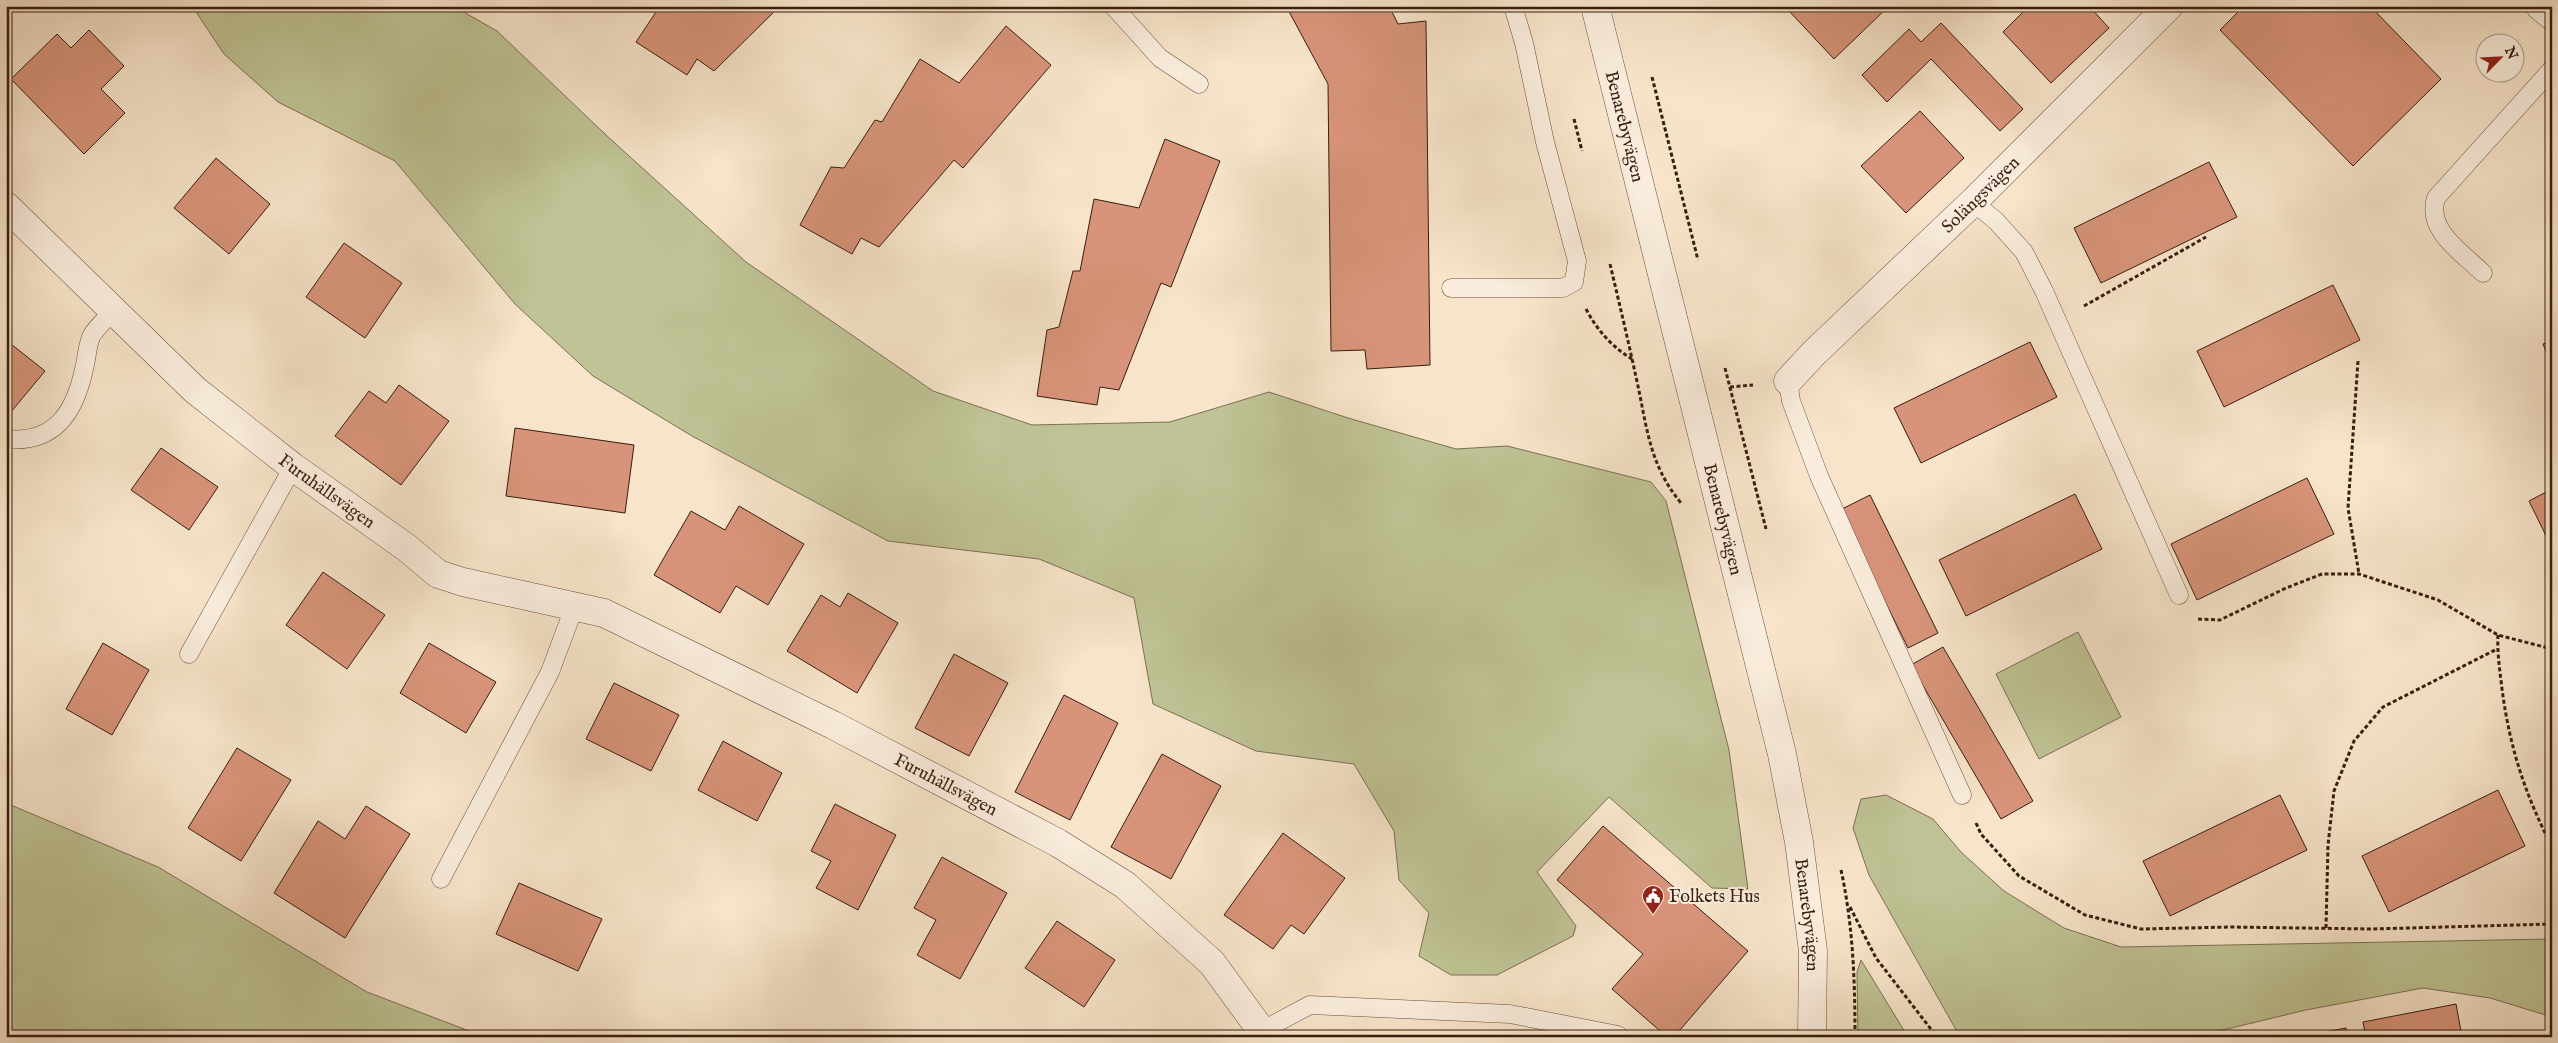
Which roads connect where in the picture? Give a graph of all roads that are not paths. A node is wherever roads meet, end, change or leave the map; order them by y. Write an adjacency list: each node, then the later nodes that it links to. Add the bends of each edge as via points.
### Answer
1 (1113, 6): 8 (lane, via 1160,58)
2 (1513, 6): 12 (lane, via 1576,261 1574,282 1563,288)
3 (1595, 6): 24 (street, Benarebyvägen, via 1782,754 1799,842 1813,951)
4 (2169, 6): 9 (street, Solängsvägen)
5 (2540, 6): 6 (street)
6 (2552, 16)
7 (2552, 69): 11 (lane, via 2436,198 2432,211 2439,230)
8 (1199, 84)
9 (1973, 202): 14 (street, Solängsvägen, via 1848,320); 17 (lane, via 2024,252 2058,321)
10 (6, 206): 13 (street, Furuhällsvägen)
11 (2483, 273)
12 (1452, 288)
13 (112, 312): 15 (lane, via 92,335 82,380 69,412 50,433 22,440); 16 (street, Furuhällsvägen, via 195,390)
14 (1788, 382): 20 (lane, via 1791,401 1819,476)
15 (6, 438)
16 (293, 467): 18 (street, Furuhällsvägen, via 401,543 438,574); 19 (lane)
17 (2179, 595)
18 (575, 605): 21 (lane, via 550,672); 22 (street, Furuhällsvägen, via 604,613 833,725 1058,843 1117,880 1212,963)
19 (189, 654)
20 (1962, 794)
21 (441, 879)
22 (1264, 1034): 23 (lane, via 1310,1005 1510,1014)
23 (1618, 1035)
24 (1812, 1037)

